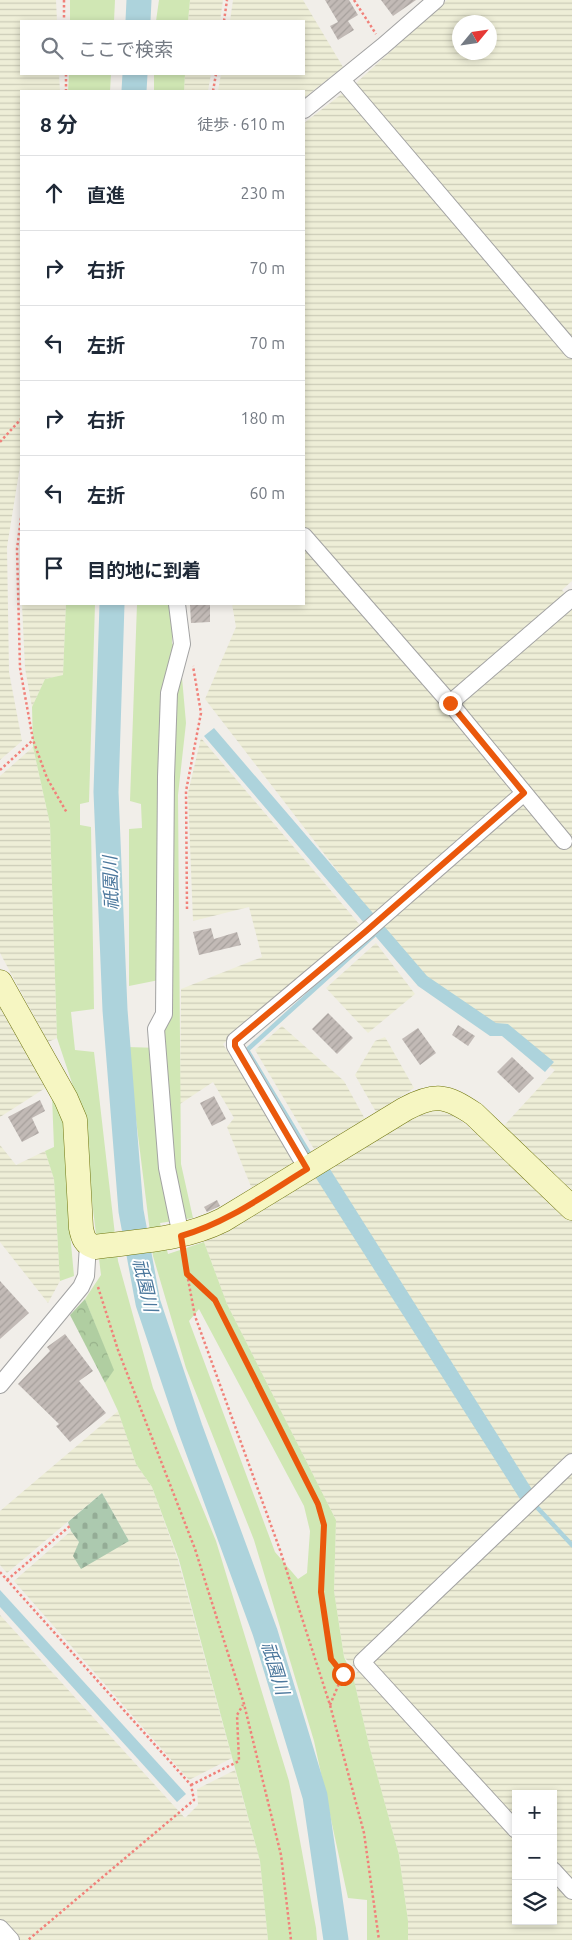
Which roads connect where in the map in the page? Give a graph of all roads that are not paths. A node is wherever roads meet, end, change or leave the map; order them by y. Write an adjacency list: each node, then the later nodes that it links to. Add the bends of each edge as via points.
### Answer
1 (436, 0): 2 (street)
2 (342, 80): 3 (street); 4 (street)
3 (305, 109)
4 (572, 350)
5 (305, 537): 8 (street)
6 (572, 598): 8 (street)
7 (177, 605): 14 (street, via 182,644 170,693 164,1014 156,1029 167,1168)
8 (450, 703): 9 (street)
9 (524, 793): 10 (street); 12 (street, via 235,1041)
10 (564, 841)
11 (0, 982): 15 (street, via 75,1120 81,1228 84,1239)
12 (307, 1169): 13 (street, via 405,1109 423,1100 437,1098 456,1101 474,1114); 14 (street, via 223,1220 204,1230)
13 (572, 1208)
14 (181, 1236): 15 (street)
15 (92, 1246): 16 (street, via 82,1287)
16 (0, 1385)
17 (572, 1462): 18 (street, via 362,1662)
18 (512, 1826)
19 (557, 1874): 20 (street)
20 (572, 1891)
21 (0, 1928): 22 (street)
22 (11, 1940)

